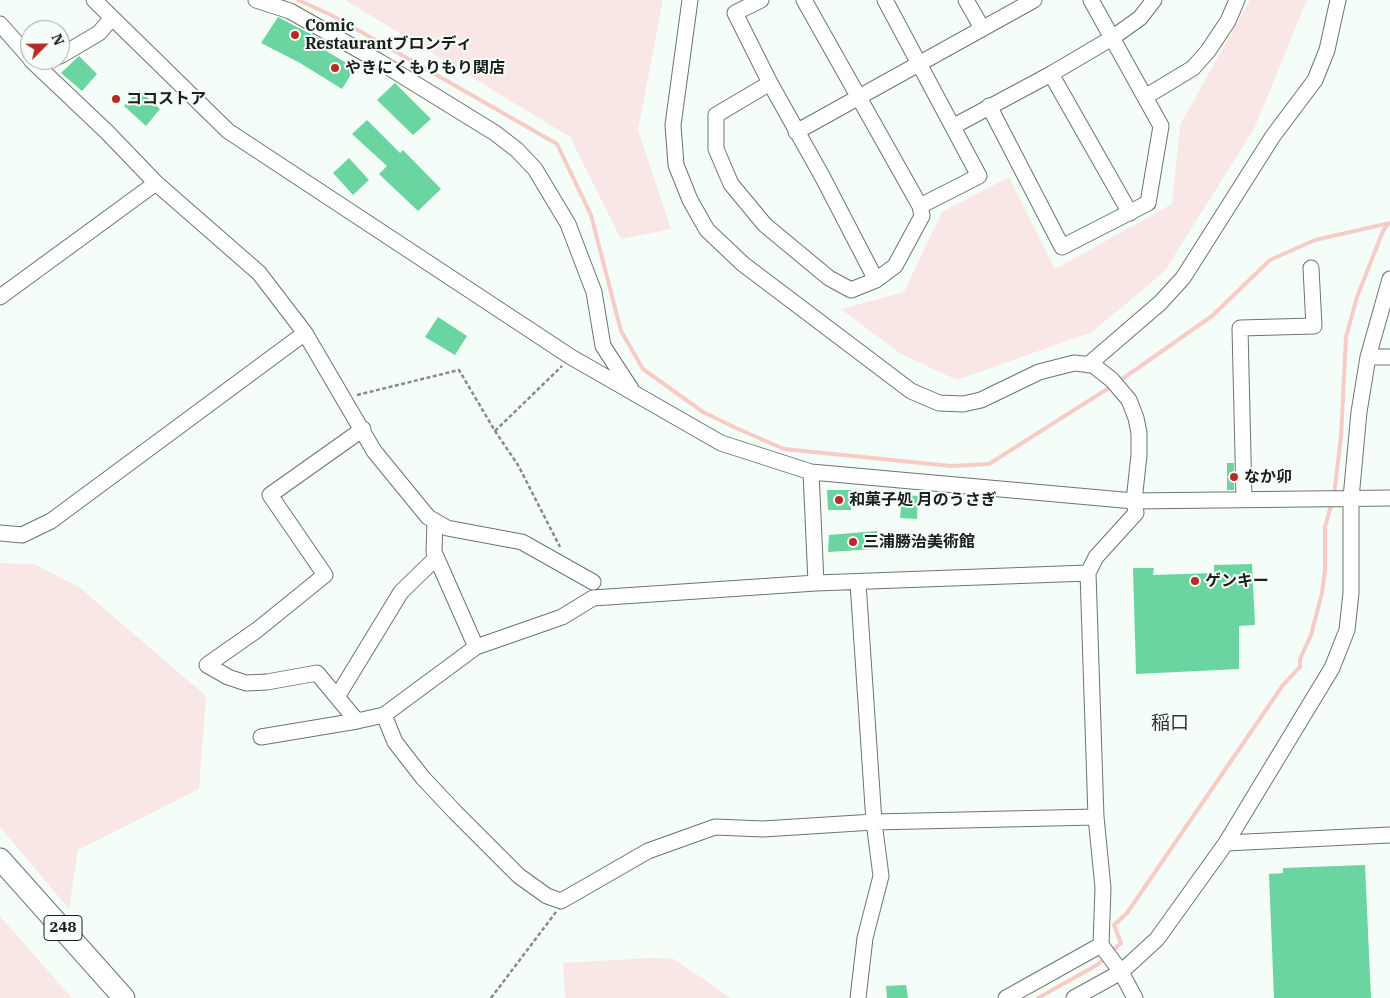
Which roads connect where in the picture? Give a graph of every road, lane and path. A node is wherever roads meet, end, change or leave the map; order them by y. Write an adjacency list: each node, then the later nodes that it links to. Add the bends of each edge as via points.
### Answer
1 (94, 0): 13 (street)
2 (256, 0): 40 (street, via 290,11 380,62 495,132 517,150 535,169 568,224 594,292 603,346)
3 (690, 0): 39 (street, via 673,125 676,166 707,230 743,264 911,391 939,403 964,404 981,400 1056,366)
4 (761, 0): 22 (street, via 735,13)
5 (804, 0): 23 (street)
6 (885, 0): 19 (street)
7 (966, 0): 14 (street)
8 (1034, 0): 14 (street)
9 (1091, 0): 16 (street)
10 (1154, 0): 16 (street, via 1140,18)
11 (1237, 0): 24 (street, via 1228,21 1193,68)
12 (1338, 0): 39 (street, via 1327,50 1315,80 1273,136 1183,278 1160,303)
13 (112, 18): 18 (street, via 99,33); 38 (street, via 228,131)
14 (982, 28): 19 (street)
15 (2, 32): 17 (street)
16 (1112, 38): 21 (street); 24 (street)
17 (20, 49)
18 (70, 50)
19 (919, 63): 23 (street); 26 (street)
20 (41, 70): 28 (street)
21 (1051, 74): 25 (street); 30 (street)
22 (770, 83): 27 (street); 32 (street, via 716,115 716,149 731,184 765,225 828,278 851,290)
23 (857, 98): 27 (street); 29 (street)
24 (1145, 98): 30 (street, via 1161,126 1148,203)
25 (989, 106): 26 (street); 30 (street, via 1062,247)
26 (954, 126): 29 (street, via 979,176)
27 (796, 132): 32 (street)
28 (156, 182): 34 (street); 35 (street, via 259,273)
29 (920, 206): 32 (street, via 922,216 895,266)
30 (1130, 213)
31 (1311, 268): 47 (street, via 1314,326 1240,328)
32 (876, 280)
33 (1388, 288): 36 (street)
34 (0, 297)
35 (305, 333): 41 (street); 50 (street, via 51,521 22,535)
36 (1368, 357): 37 (street); 45 (street)
37 (1390, 357)
38 (571, 358): 40 (street); 43 (path)
39 (1090, 365): 48 (street, via 1118,387 1129,400 1136,418 1139,455)
40 (632, 390): 44 (street, via 721,443)
41 (344, 398): 42 (street); 43 (path, via 459,370)
42 (363, 429): 49 (street, via 374,452 428,517); 58 (street, via 270,495 325,575 207,665 246,683 316,673)
43 (495, 431): 51 (path, via 518,465)
44 (811, 472): 48 (street); 55 (street)
45 (1351, 498): 46 (street); 47 (street); 65 (street, via 1352,571 1347,630 1332,668)
46 (1390, 498)
47 (1244, 500): 48 (street)
48 (1134, 501): 53 (street, via 1136,513 1096,557)
49 (435, 521): 52 (street); 54 (street, via 448,528 522,542)
50 (0, 533)
51 (563, 550)
52 (436, 558): 57 (street); 58 (street, via 401,592)
53 (1088, 573): 56 (street); 62 (street)
54 (593, 582)
55 (816, 583): 56 (street); 57 (street, via 593,598 562,617)
56 (858, 583): 63 (street)
57 (476, 647): 59 (street)
58 (337, 698): 60 (street)
59 (384, 715): 60 (street); 68 (street, via 395,742 455,812 519,876 547,896)
60 (357, 721): 61 (street)
61 (261, 737)
62 (1096, 817): 63 (street); 69 (street, via 1103,888)
63 (874, 822): 68 (street, via 763,829 715,826 648,851); 74 (street, via 880,876 865,938)
64 (1390, 835): 65 (street)
65 (1226, 842): 70 (street, via 1157,939)
66 (0, 859): 72 (highway, 248)
67 (0, 871): 71 (highway, 248, via 80,956)
68 (561, 901): 73 (path)
69 (1101, 945): 70 (street); 75 (street)
70 (1121, 972): 76 (street); 77 (street)
71 (113, 998)
72 (124, 998)
73 (490, 998)
74 (858, 998)
75 (1006, 998)
76 (1074, 998)
77 (1135, 998)

